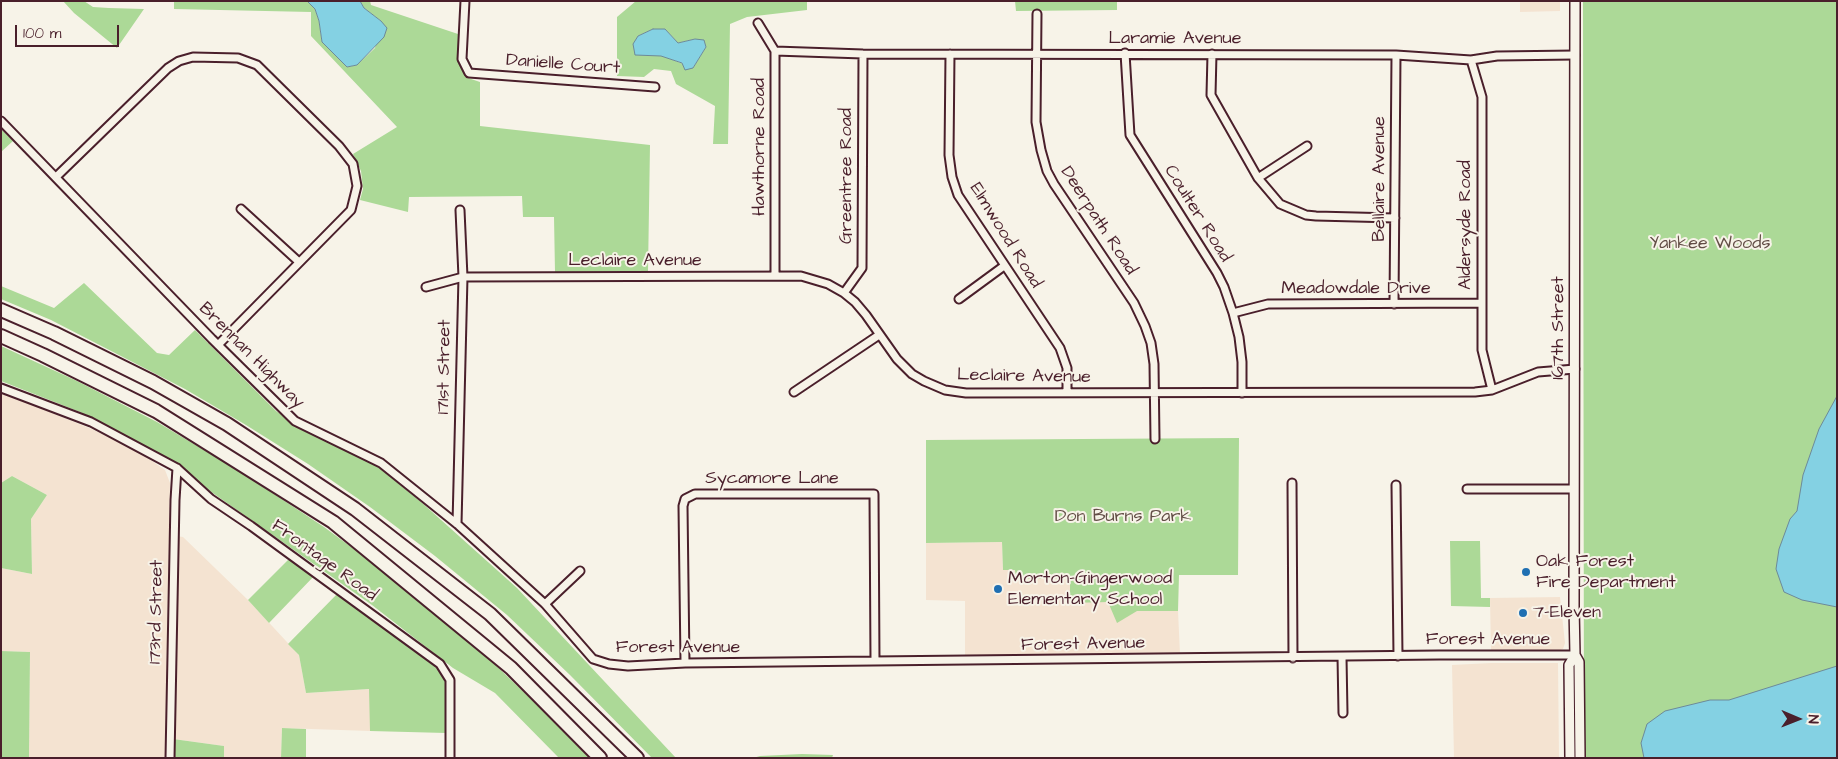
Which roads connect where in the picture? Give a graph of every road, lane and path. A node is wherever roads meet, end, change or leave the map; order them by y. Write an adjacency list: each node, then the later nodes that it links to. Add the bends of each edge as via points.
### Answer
1 (465, 1): 14 (street, Danielle Court, via 462,59 469,73)
2 (1575, 1): 12 (main road, 167th Street)
3 (1037, 14): 10 (street, Deerpath Road)
4 (758, 24): 5 (street)
5 (775, 51): 7 (street, Laramie Avenue); 24 (street, Hawthorne Road)
6 (1125, 53): 9 (street, Laramie Avenue); 10 (street, Laramie Avenue); 32 (street, Coulter Road, via 1130,135 1217,274)
7 (863, 54): 8 (street, Laramie Avenue); 27 (street, Greentree Road, via 862,268)
8 (950, 54): 10 (street, Laramie Avenue); 23 (street, Elmwood Road, via 949,155 952,177 965,208)
9 (1212, 54): 11 (street, Laramie Avenue); 18 (street, via 1211,95)
10 (1037, 55): 41 (street, Deerpath Road, via 1036,122 1048,171 1140,315 1153,355)
11 (1396, 55): 13 (street, Laramie Avenue); 21 (street, Bellaire Avenue)
12 (1576, 55): 13 (street, Laramie Avenue, via 1497,56); 36 (main road, 167th Street)
13 (1471, 60): 30 (street, Aldersyde Road, via 1482,98)
14 (655, 86)
15 (1, 121): 17 (street, Brennan Highway)
16 (1307, 146): 18 (street)
17 (56, 177): 22 (street, via 174,63 193,57 246,60 264,70 339,146 352,164 357,186 351,210); 35 (street, Brennan Highway)
18 (1258, 178): 21 (street, via 1280,204 1306,215)
19 (241, 209): 22 (street)
20 (460, 210): 25 (street, 171st Street)
21 (1395, 218): 29 (street, Bellaire Avenue)
22 (299, 262): 35 (street)
23 (1004, 266): 28 (street); 40 (street, Elmwood Road, via 1064,356)
24 (776, 275): 25 (street, Leclaire Avenue); 27 (street, Leclaire Avenue, via 814,279)
25 (462, 277): 26 (street, Leclaire Avenue); 49 (street, 171st Street)
26 (426, 287)
27 (844, 293): 33 (street, Leclaire Avenue, via 866,315)
28 (959, 299)
29 (1394, 304): 30 (street, Meadowdale Drive); 32 (street, Meadowdale Drive, via 1268,304)
30 (1481, 304): 38 (street, Aldersyde Road, via 1482,350)
31 (1, 310): 63 (highway, via 154,382 227,424 355,509 490,614)
32 (1233, 313): 42 (street, Coulter Road, via 1240,351)
33 (879, 335): 39 (street); 40 (street, Leclaire Avenue, via 912,374 945,390)
34 (1, 336): 62 (highway, via 156,411 333,522 511,668)
35 (218, 345): 49 (street, Brennan Highway, via 295,421 381,463)
36 (1575, 369): 38 (street, Leclaire Avenue, via 1538,372); 48 (main road, 167th Street)
37 (1, 388): 44 (street, Frontage Road, via 91,422)
38 (1492, 390): 42 (street, Leclaire Avenue)
39 (794, 392)
40 (1067, 393): 41 (street, Leclaire Avenue)
41 (1155, 393): 42 (street, Leclaire Avenue); 43 (street, Deerpath Road)
42 (1242, 393)
43 (1155, 439)
44 (177, 468): 60 (street, 173rd Street); 61 (street, Frontage Road, via 211,499 440,664 450,680)
45 (1292, 483): 55 (street)
46 (1396, 485): 53 (street)
47 (1467, 489): 48 (street)
48 (1574, 489): 52 (main road, 167th Street)
49 (457, 524): 51 (street, Brennan Highway)
50 (580, 571): 51 (street)
51 (545, 604): 56 (street, Brennan Highway)
52 (1575, 655): 53 (street, Forest Avenue); 64 (main road, 167th Street, via 1569,664); 65 (main road, 167th Street, via 1579,662)
53 (1398, 656): 54 (street, Forest Avenue)
54 (1342, 657): 55 (street, Forest Avenue); 59 (street)
55 (1293, 658): 57 (street, Forest Avenue)
56 (593, 659): 58 (street, Forest Avenue, via 628,666)
57 (875, 661): 58 (street, Forest Avenue); 58 (street, Sycamore Lane, via 874,494 695,494 685,499 683,506)
58 (685, 663)
59 (1343, 713)
60 (170, 758)
61 (450, 758)
62 (600, 758)
63 (637, 758)
64 (1570, 758)
65 (1580, 758)

